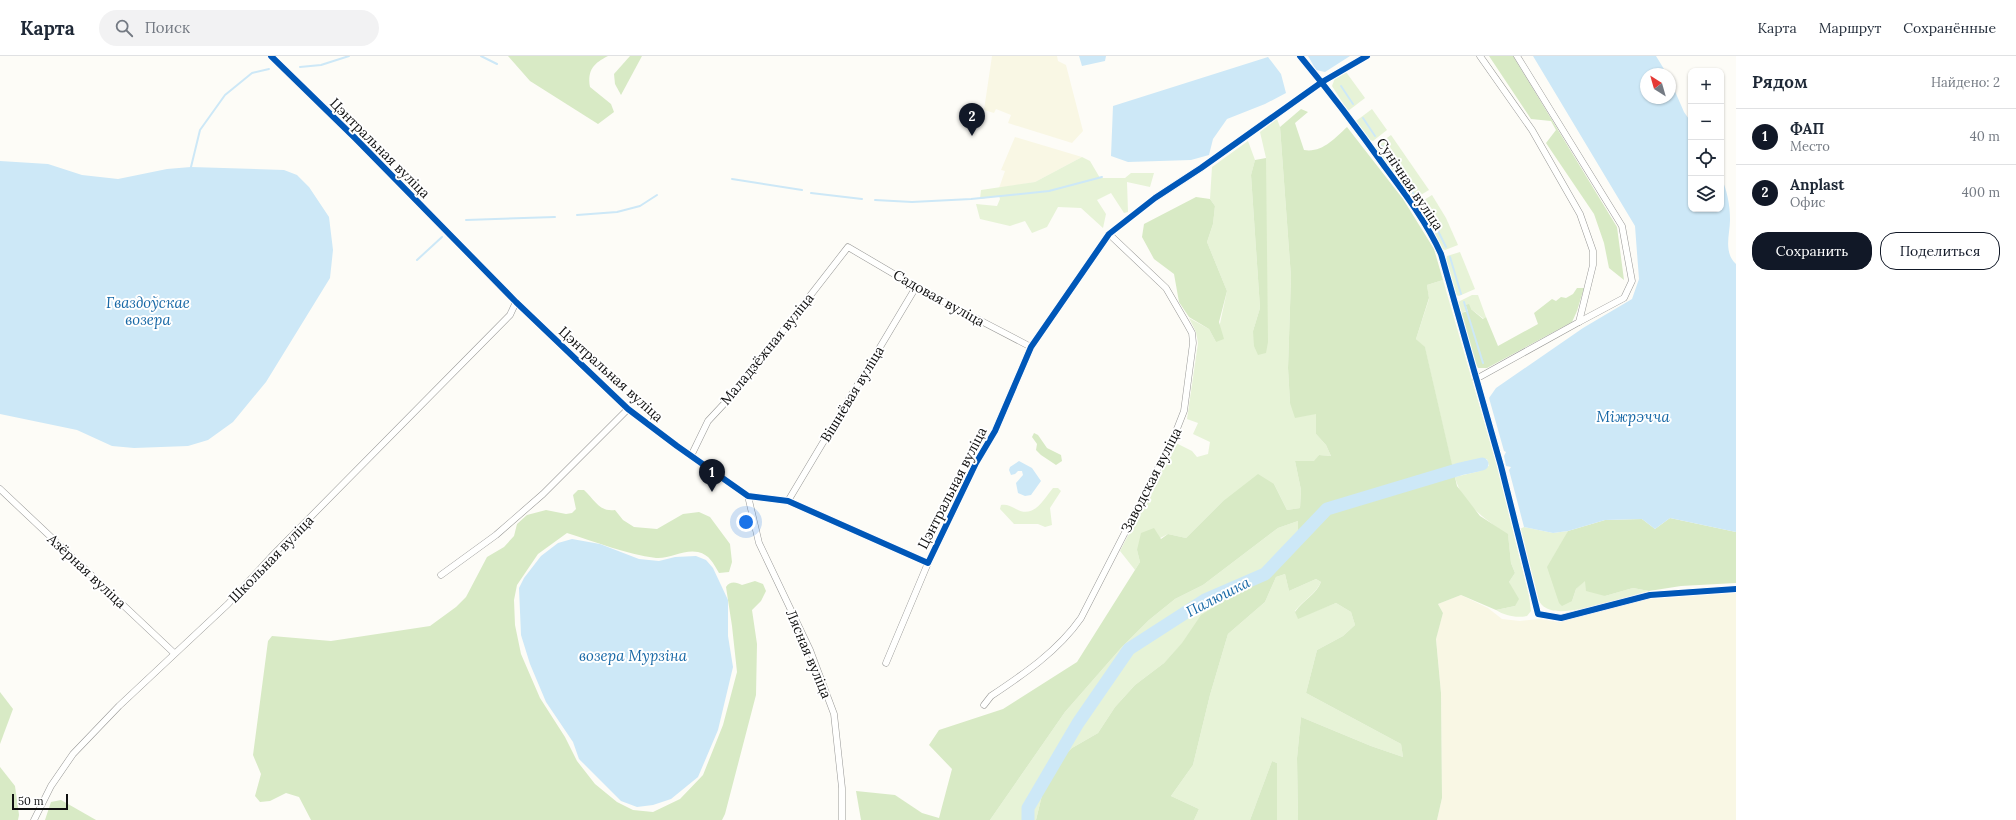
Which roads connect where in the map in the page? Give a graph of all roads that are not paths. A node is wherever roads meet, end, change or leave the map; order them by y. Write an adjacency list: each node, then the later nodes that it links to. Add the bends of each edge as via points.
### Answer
1 (271, 56): 11 (street, Цэнтральная вуліца)
2 (1300, 56): 7 (street, Сунічная вуліца)
3 (1374, 56): 6 (street, Цэнтральная вуліца)
4 (1480, 56): 12 (street, via 1532,130 1580,214 1593,251 1593,265)
5 (1517, 56): 12 (street, via 1622,226 1632,281 1624,298)
6 (1365, 57): 7 (street, Цэнтральная вуліца)
7 (1322, 82): 8 (street, Цэнтральная вуліца, via 1155,198); 14 (street, Сунічная вуліца, via 1402,190 1433,238 1441,254)
8 (1108, 234): 13 (street, Цэнтральная вуліца); 25 (street, Заводская вуліца, via 1166,288 1192,333 1194,343 1184,411 1173,439 1080,618 1068,636 1051,652 991,696)
9 (848, 246): 10 (street, Садовая вуліца); 16 (street, Маладзёжная вуліца, via 736,391 708,421)
10 (916, 287): 13 (street, Садовая вуліца); 19 (street, Вішнёвая вуліца)
11 (516, 302): 15 (street, Цэнтральная вуліца); 23 (street, Школьная вуліца, via 510,315 271,557 228,604)
12 (1579, 322): 14 (street)
13 (1030, 347): 20 (street, Цэнтральная вуліца, via 995,430 976,463)
14 (1476, 379): 22 (street, Сунічная вуліца, via 1538,614 1561,618 1650,595)
15 (628, 409): 16 (street, Цэнтральная вуліца); 21 (street, Цэнтральная вуліца, via 543,494 496,535)
16 (691, 456): 18 (street, Цэнтральная вуліца)
17 (0, 489): 23 (street, Азёрная вуліца)
18 (748, 496): 19 (street, Цэнтральная вуліца); 27 (street, Лясная вуліца, via 759,543 810,650 834,714 842,788)
19 (788, 500): 20 (street, Цэнтральная вуліца)
20 (928, 563): 24 (street, Цэнтральная вуліца)
21 (441, 575)
22 (1736, 589)
23 (174, 653): 26 (street, Школьная вуліца, via 73,754 50,786)
24 (886, 663)
25 (984, 705)
26 (34, 820)
27 (842, 820)

